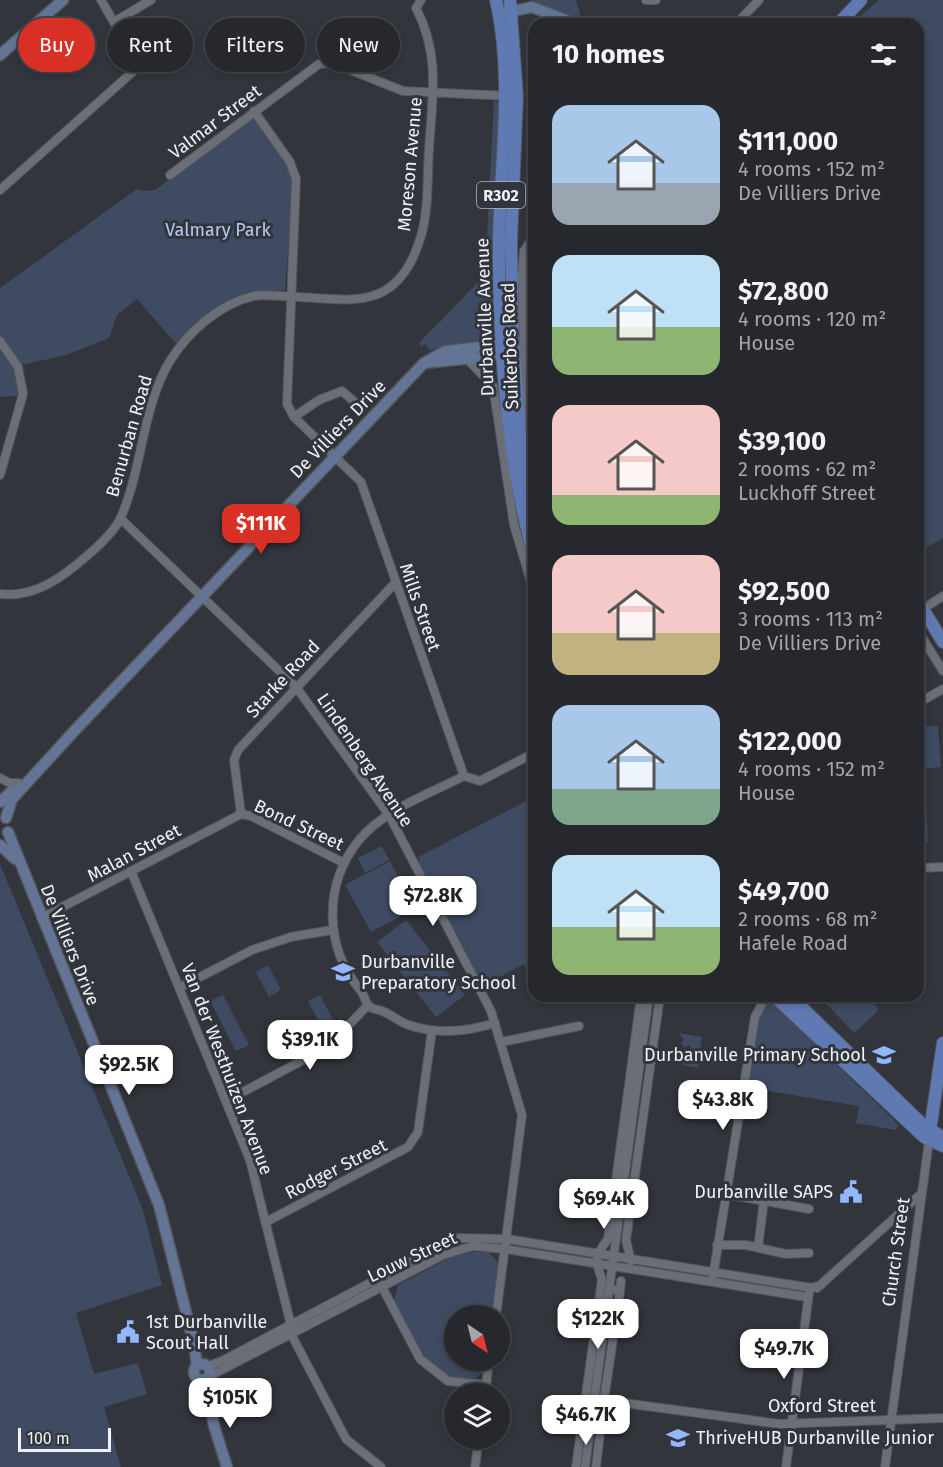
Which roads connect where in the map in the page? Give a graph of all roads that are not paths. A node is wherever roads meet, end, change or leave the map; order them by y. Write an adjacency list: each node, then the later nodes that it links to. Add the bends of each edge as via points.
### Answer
1 (63, 0): 18 (street)
2 (101, 0): 13 (street)
3 (151, 0): 14 (street)
4 (410, 0): 11 (street, Moreson Avenue)
5 (421, 0): 11 (street)
6 (496, 0): 12 (main road, Durbanville Avenue / R302)
7 (646, 0): 8 (street)
8 (656, 0)
9 (759, 0): 16 (street)
10 (861, 0): 17 (main road)
11 (416, 8): 20 (street, Moreson Avenue, via 432,48)
12 (507, 8): 15 (street, via 536,8); 21 (main road, Durbanville Avenue / R302)
13 (112, 18)
14 (121, 18)
15 (561, 18)
16 (742, 18)
17 (844, 18)
18 (0, 55)
19 (134, 72): 24 (street)
20 (432, 92): 21 (street, Valmar Street); 22 (street, Valmar Street, via 403,91 333,63 323,63); 26 (street, Moreson Avenue, via 424,223 404,272 389,288 364,299)
21 (511, 96): 28 (main road, Durbanville Avenue / R302, via 500,242)
22 (254, 111): 23 (street, Valmar Street); 26 (street, via 296,174)
23 (170, 175)
24 (0, 190)
25 (528, 244): 30 (street, Suikerbos Road, via 522,258)
26 (291, 296): 33 (street, via 286,395); 37 (street, Benurban Road, via 256,296 234,303 201,325 182,344 162,376)
27 (0, 341): 35 (street, via 18,367 23,394)
28 (508, 349): 29 (street, De Villiers Drive); 36 (main road, Durbanville Avenue / R302); 38 (main road, Durbanville Avenue / R302, via 516,479)
29 (469, 353): 34 (street, De Villiers Drive, via 440,353 424,363); 39 (street, via 493,388 514,525)
30 (525, 384): 32 (street, Suikerbos Road)
31 (358, 405): 33 (street, via 342,391 319,400)
32 (528, 409)
33 (294, 417): 34 (street, Mills Street)
34 (335, 456): 40 (street, Mills Street, via 361,482); 42 (street, De Villiers Drive)
35 (0, 476)
36 (528, 476)
37 (121, 519): 41 (street, via 63,574 24,594); 42 (street, Benurban Road)
38 (528, 532)
39 (528, 572)
40 (396, 582): 49 (street, Starke Road); 54 (street, Mills Street)
41 (0, 594)
42 (203, 595): 49 (street, Lindenberg Avenue); 52 (street, De Villiers Drive)
43 (943, 596): 44 (street)
44 (924, 603)
45 (924, 611): 47 (main road)
46 (924, 641): 48 (street)
47 (943, 642)
48 (943, 671)
49 (296, 687): 58 (street, Starke Road, via 236,754); 59 (street, Lindenberg Avenue)
50 (943, 689): 51 (street)
51 (924, 700)
52 (78, 727): 56 (street, De Villiers Drive); 60 (street, De Villiers Drive, via 12,799)
53 (528, 756): 54 (street, via 483,780 473,781)
54 (464, 776): 59 (street)
55 (2, 779): 56 (street); 57 (street)
56 (19, 783): 57 (street, De Villiers Drive)
57 (2, 800)
58 (241, 814): 62 (street, Bond Street); 65 (street, Malan Street)
59 (389, 815): 62 (street, via 361,838); 76 (street, Lindenberg Avenue)
60 (3, 816): 61 (street)
61 (3, 840): 66 (street, De Villiers Drive, via 19,864)
62 (344, 863): 67 (street, via 335,891)
63 (943, 867): 64 (street)
64 (924, 868)
65 (131, 871): 66 (street, Malan Street); 68 (street, Van der Westhuizen Avenue)
66 (41, 918): 114 (street, De Villiers Drive, via 159,1205 194,1344)
67 (332, 930): 68 (street, via 291,937 252,950); 75 (street, via 343,963)
68 (179, 988): 82 (street, Van der Westhuizen Avenue)
69 (640, 1002): 98 (street, via 608,1239)
70 (648, 1002): 97 (street)
71 (659, 1002): 99 (street, via 626,1240)
72 (763, 1002): 88 (street, via 755,1017)
73 (781, 1002): 84 (main road)
74 (796, 1002): 83 (main road)
75 (368, 1005): 78 (street, via 405,1023); 82 (street, via 341,1034 305,1059)
76 (495, 1023): 78 (street, via 458,1031); 79 (street, Lindenberg Avenue)
77 (579, 1026): 79 (street)
78 (432, 1030): 91 (street, Rodger Street, via 418,1132 408,1147)
79 (501, 1042): 92 (street, Lindenberg Avenue, via 522,1115)
80 (943, 1043): 81 (main road, Church Street)
81 (937, 1080): 83 (main road, via 927,1108 919,1112); 84 (main road, Church Street)
82 (226, 1101): 91 (street, Van der Westhuizen Avenue, via 250,1160)
83 (908, 1110): 84 (main road)
84 (930, 1136): 85 (main road); 86 (main road); 87 (street, Church Street)
85 (943, 1138)
86 (943, 1146)
87 (922, 1193): 106 (street, Louw Street); 121 (street, Church Street)
88 (726, 1194): 89 (street); 93 (street)
89 (764, 1200): 90 (street); 94 (street)
90 (809, 1209)
91 (266, 1222): 112 (street, Van der Westhuizen Avenue)
92 (507, 1239): 95 (street, Lindenberg Avenue); 98 (street, Louw Street); 105 (street, Louw Street, via 457,1238)
93 (717, 1245): 94 (street); 102 (street)
94 (758, 1248): 96 (street, via 786,1254)
95 (505, 1249): 98 (street, Louw Street); 105 (street, Louw Street, via 460,1249); 111 (street, Lindenberg Avenue)
96 (809, 1253)
97 (614, 1256): 98 (street, Louw Street); 99 (street, Louw Street); 100 (street)
98 (597, 1258): 100 (street, Louw Street); 127 (street, via 602,1279)
99 (631, 1259): 101 (street); 102 (street, Louw Street)
100 (612, 1266): 101 (street, Louw Street); 108 (street)
101 (630, 1269): 104 (street, Louw Street)
102 (713, 1272): 104 (street); 107 (street, Louw Street)
103 (621, 1281): 109 (street)
104 (712, 1281): 110 (street, Louw Street)
105 (380, 1283): 112 (street, Louw Street); 113 (street, Louw Street); 116 (street, via 420,1359 448,1380)
106 (821, 1285): 107 (street, Louw Street); 110 (street, Louw Street)
107 (812, 1288): 110 (street)
108 (609, 1289): 109 (street); 117 (street)
109 (620, 1292): 118 (street)
110 (807, 1297): 122 (street)
111 (497, 1305)
112 (291, 1325): 113 (street, Van der Westhuizen Avenue); 114 (street, Louw Street, via 222,1361)
113 (291, 1334): 115 (street, Louw Street); 125 (street, Van der Westhuizen Avenue, via 346,1439)
114 (203, 1365): 115 (street, De Villiers Drive, via 210,1372)
115 (205, 1379): 124 (street)
116 (460, 1383)
117 (594, 1399): 118 (street, Oxford Street); 119 (street)
118 (604, 1400): 122 (street, Oxford Street)
119 (592, 1417): 128 (street); 129 (street, via 601,1425)
120 (943, 1418): 121 (street, Oxford Street)
121 (891, 1421): 122 (street, Oxford Street); 131 (street, Church Street)
122 (792, 1424): 130 (street)
123 (477, 1449): 126 (street)
124 (227, 1467)
125 (381, 1467)
126 (475, 1467)
127 (576, 1467)
128 (585, 1467)
129 (596, 1467)
130 (786, 1467)
131 (885, 1467)

